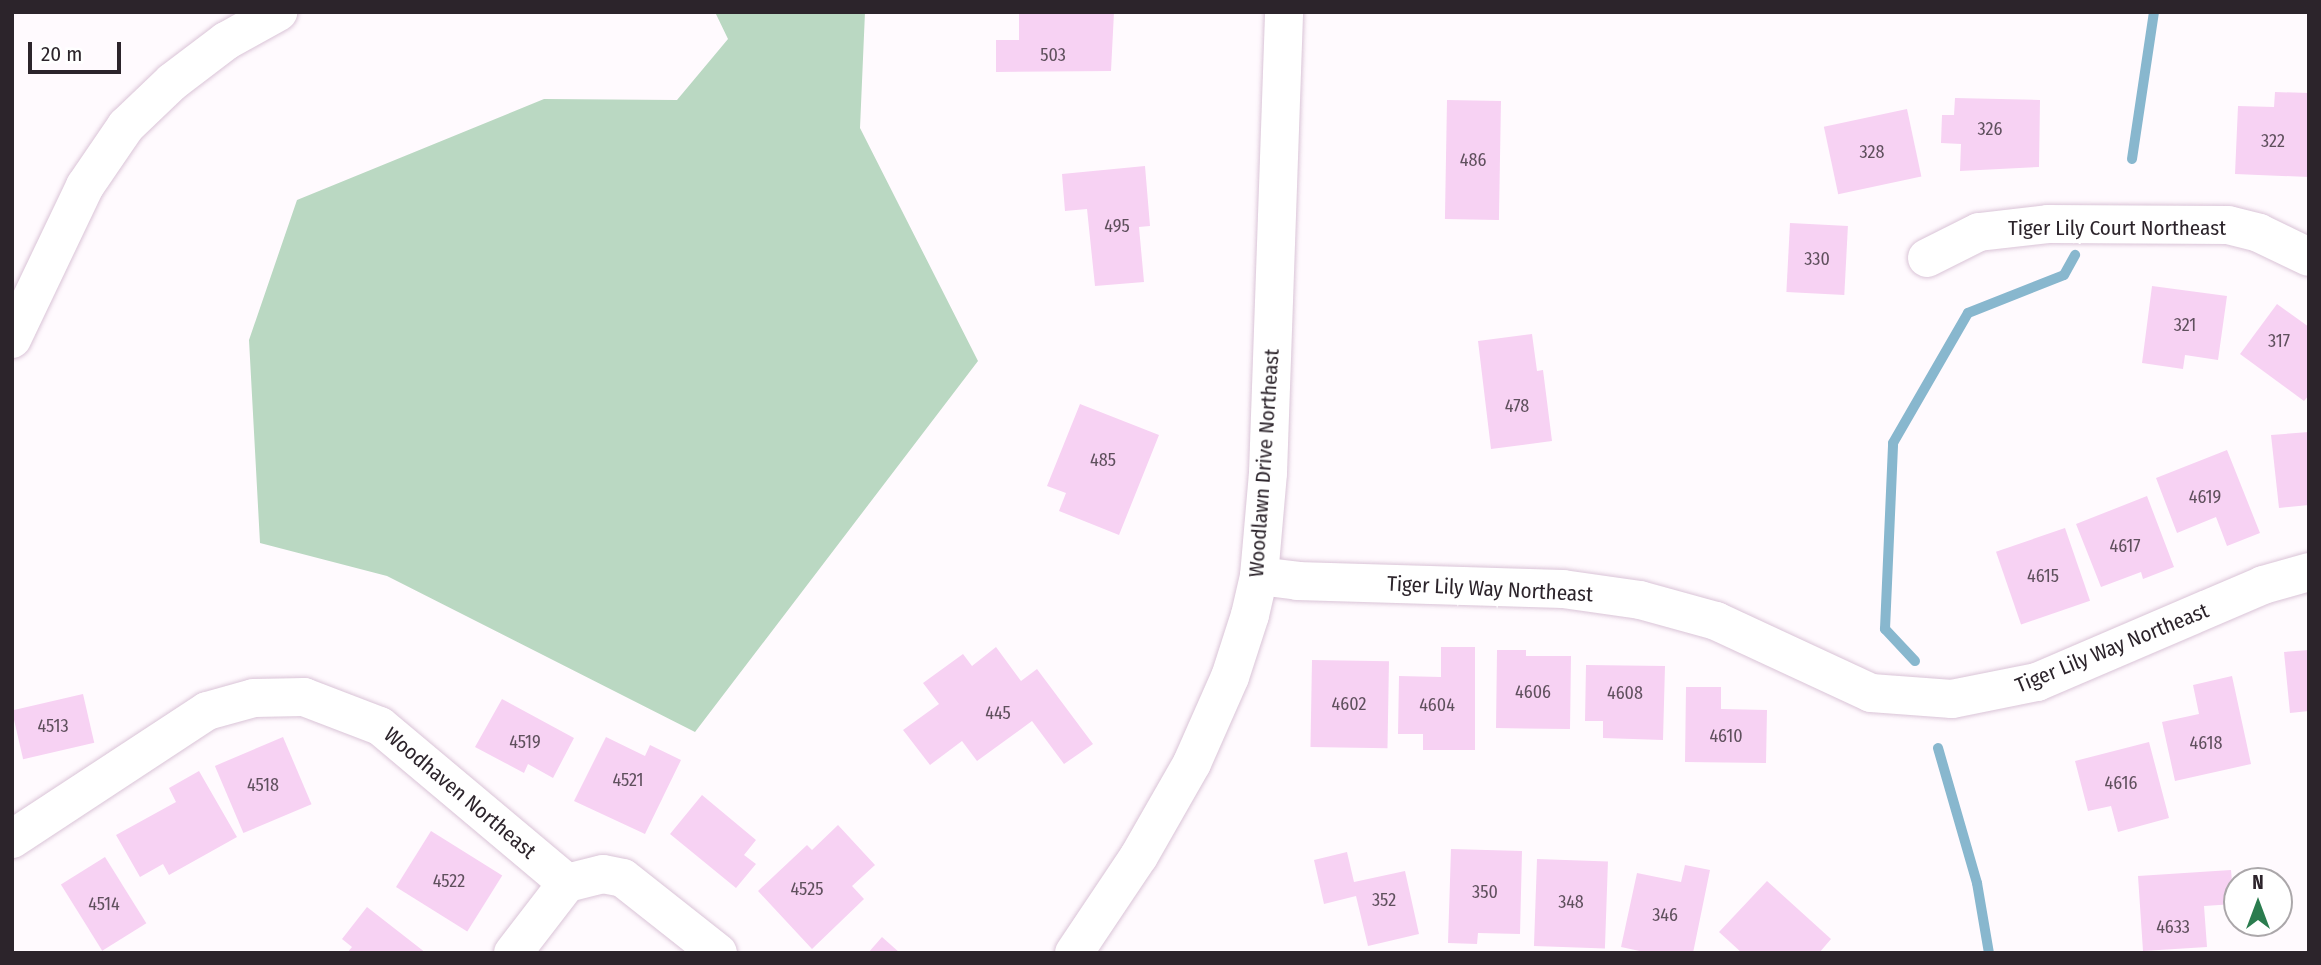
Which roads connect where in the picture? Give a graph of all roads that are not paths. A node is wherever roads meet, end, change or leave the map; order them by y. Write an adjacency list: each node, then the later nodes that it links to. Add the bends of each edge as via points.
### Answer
1 (278, 12): 5 (street, via 226,41 126,125 79,198)
2 (1284, 12): 7 (street, Woodlawn Drive Northeast, via 1268,473)
3 (2309, 257): 4 (street, Tiger Lily Court Northeast, via 2259,233 2228,225 2048,224 1979,232)
4 (1927, 258)
5 (12, 339)
6 (2309, 572): 7 (street, Tiger Lily Way Northeast, via 2263,585 2037,682 1952,699 1871,694 1716,621 1640,600 1563,589)
7 (1259, 576): 12 (street, Woodlawn Drive Northeast, via 1230,677 1192,763 1139,856)
8 (12, 839): 9 (street, Woodhaven Northeast, via 207,711 254,698 304,697 380,726)
9 (567, 883): 10 (street); 11 (street, via 603,874 623,878)
10 (513, 953)
11 (718, 953)
12 (1074, 953)

